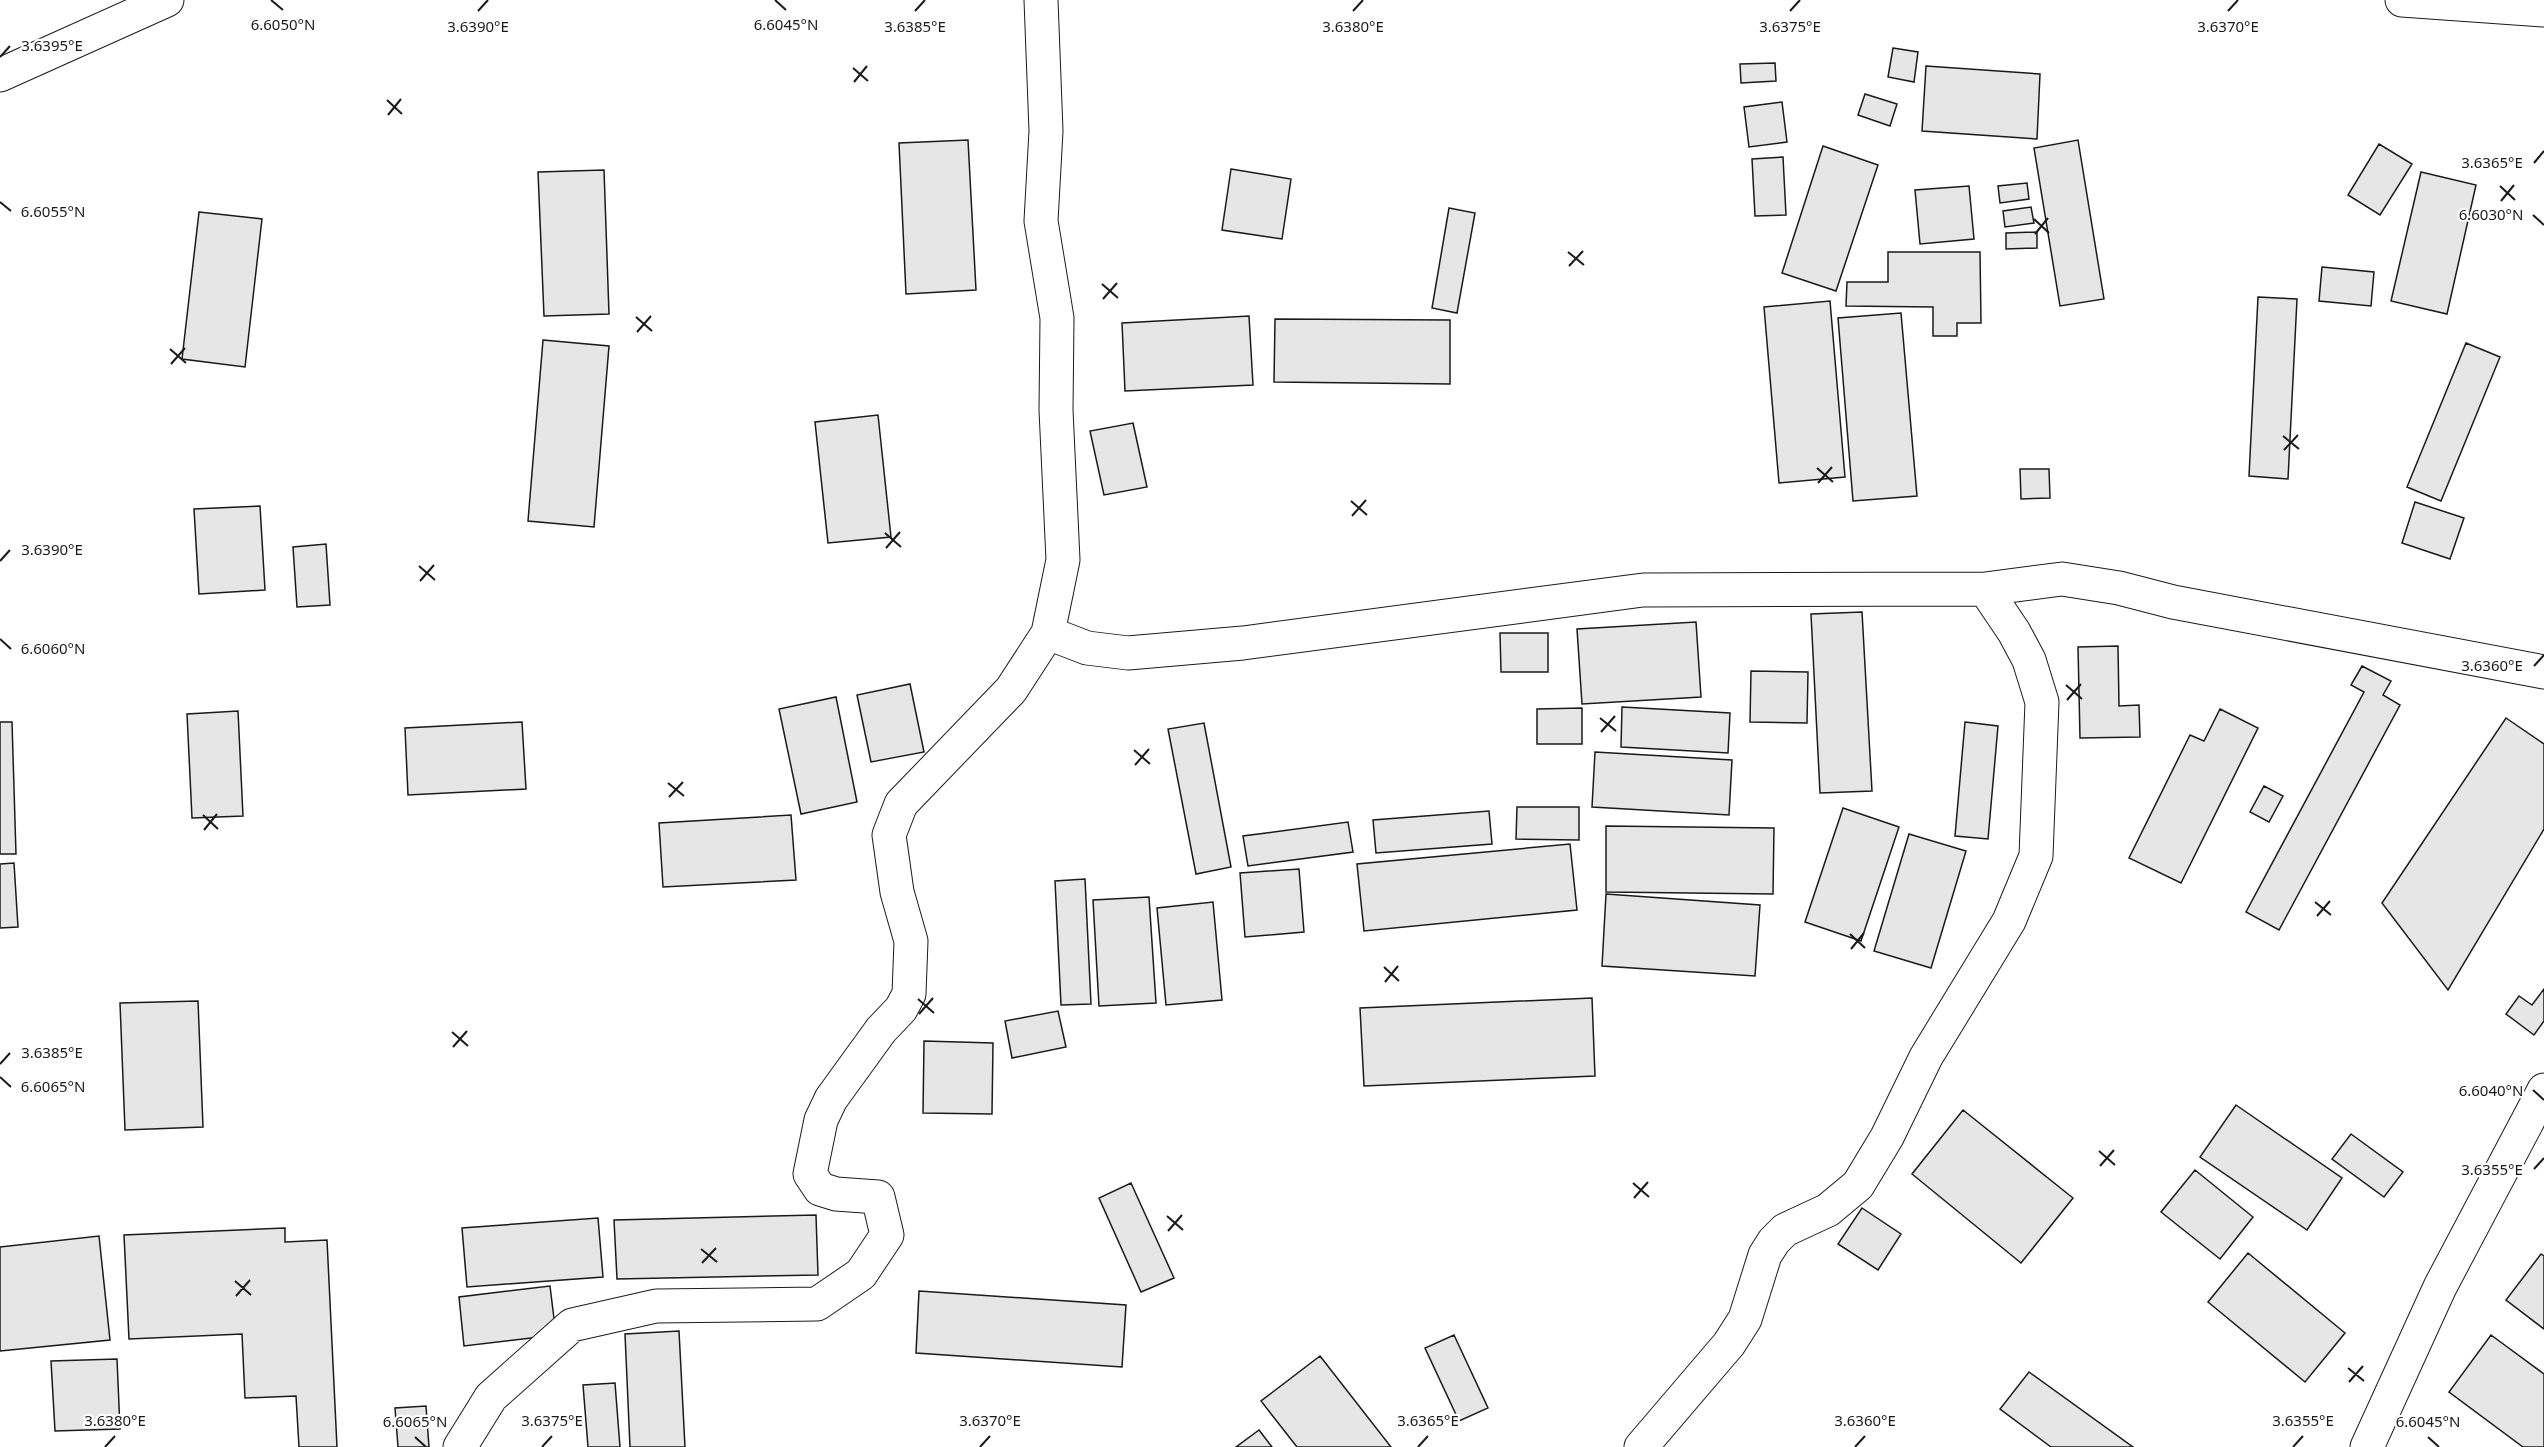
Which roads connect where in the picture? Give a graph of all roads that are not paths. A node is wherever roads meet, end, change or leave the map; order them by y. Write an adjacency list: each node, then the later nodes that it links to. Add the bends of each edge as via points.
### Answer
1 (167, 0): 5 (street)
2 (1041, 0): 7 (street, via 1046,131 1041,221 1057,318 1056,410 1064,560)
3 (2402, 0): 4 (street)
4 (2544, 10)
5 (0, 75)
6 (1985, 590): 7 (street, via 1643,590 1243,643 1128,653 1087,648); 8 (street, via 2062,579); 11 (street, via 2029,660 2042,702 2036,856 2009,921 1926,1057 1887,1137 1858,1185 1828,1210 1785,1230 1774,1241 1765,1255 1740,1328)
7 (1048, 633): 10 (street, via 1011,690 901,804 889,835 897,892 911,941 909,994 902,1009 881,1030 831,1099 821,1120 810,1174 820,1189 878,1197 887,1235 861,1274 817,1304 656,1306 572,1324 491,1397)
8 (2544, 672)
9 (2544, 1090): 12 (street, via 2440,1287)
10 (460, 1447)
11 (1641, 1447)
12 (2367, 1447)

